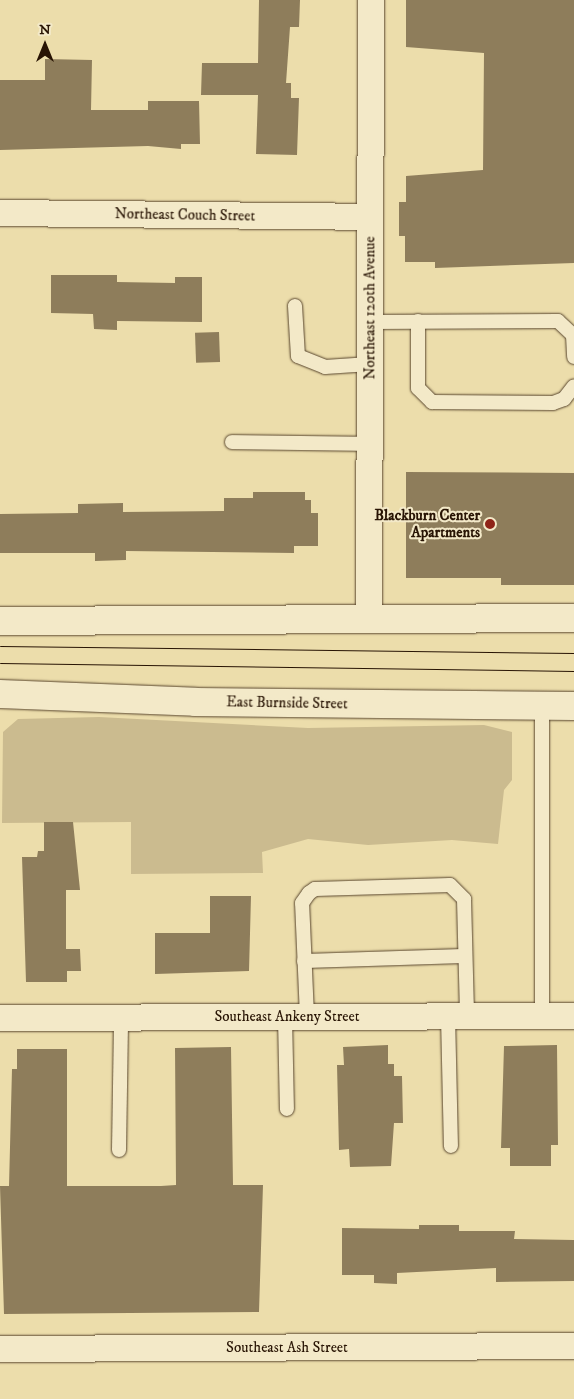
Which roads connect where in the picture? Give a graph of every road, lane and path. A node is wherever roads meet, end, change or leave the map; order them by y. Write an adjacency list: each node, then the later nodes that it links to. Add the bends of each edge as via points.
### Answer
1 (371, 0): 3 (street, Northeast 120th Avenue)
2 (0, 213): 3 (street, Northeast Couch Street)
3 (370, 217): 6 (street, Northeast 120th Avenue)
4 (295, 306): 8 (lane, via 298,356 325,366)
5 (418, 321): 6 (lane); 7 (lane, via 558,321 573,335); 9 (lane, via 418,388 432,402 553,403 564,399)
6 (370, 322): 8 (street, Northeast 120th Avenue)
7 (574, 358)
8 (370, 364): 11 (street, Northeast 120th Avenue)
9 (574, 386)
10 (232, 442): 11 (lane)
11 (370, 444): 12 (street, Northeast 120th Avenue)
12 (369, 616): 13 (street); 14 (street)
13 (574, 618)
14 (0, 621)
15 (0, 694): 16 (street, East Burnside Street, via 205,702)
16 (542, 705): 17 (street, East Burnside Street); 22 (lane)
17 (574, 706)
18 (464, 956): 19 (lane); 19 (lane, via 464,899 459,890 450,885 411,886 309,893 302,903); 21 (lane)
19 (304, 961): 20 (lane)
20 (296, 1016): 21 (street, Southeast Ankeny Street); 24 (street, Southeast Ankeny Street); 26 (lane)
21 (458, 1016): 22 (street, Southeast Ankeny Street); 27 (lane)
22 (542, 1016): 23 (street, Southeast Ankeny Street)
23 (574, 1016)
24 (121, 1017): 25 (street, Southeast Ankeny Street); 28 (lane)
25 (0, 1018)
26 (287, 1109)
27 (451, 1146)
28 (119, 1150)
29 (574, 1346): 30 (street, Southeast Ash Street)
30 (0, 1349)

